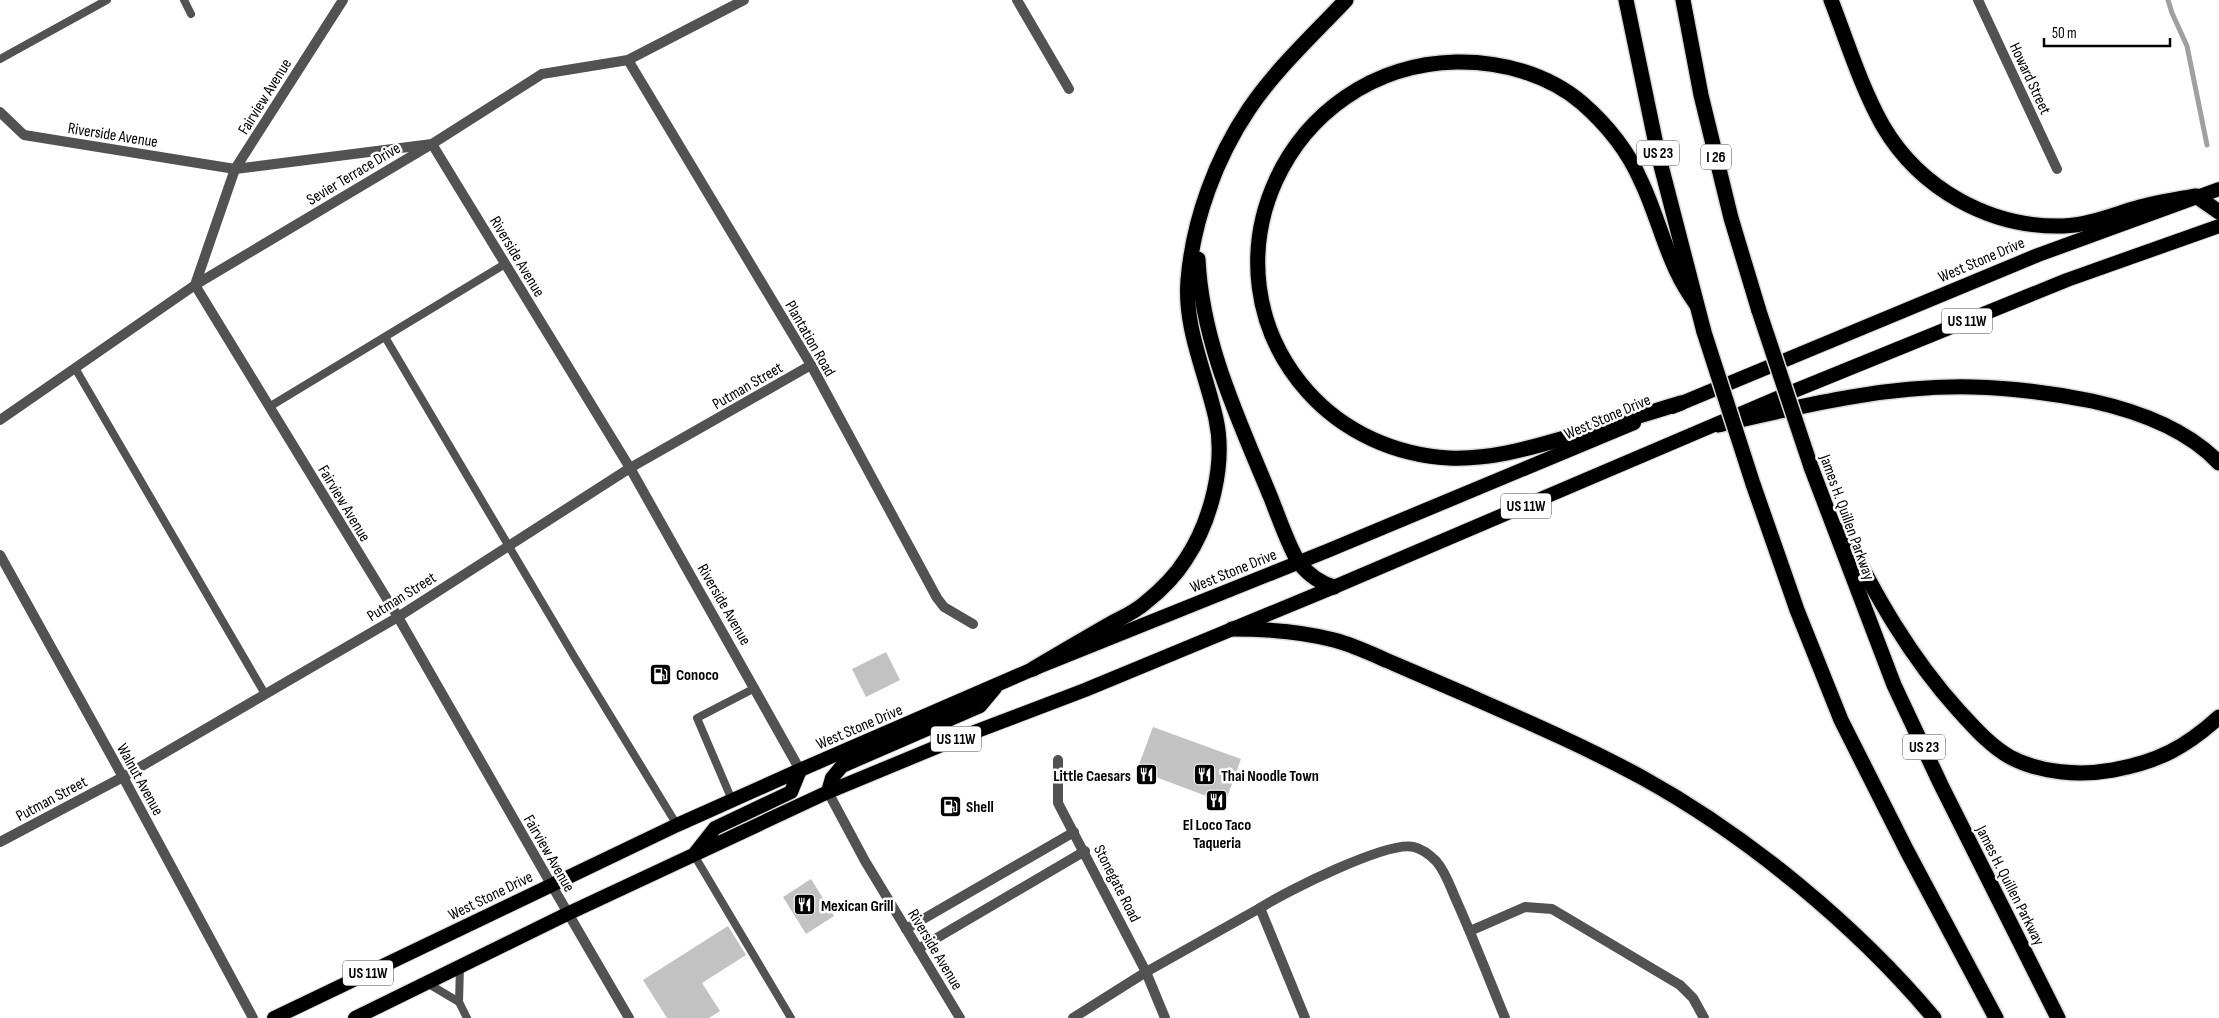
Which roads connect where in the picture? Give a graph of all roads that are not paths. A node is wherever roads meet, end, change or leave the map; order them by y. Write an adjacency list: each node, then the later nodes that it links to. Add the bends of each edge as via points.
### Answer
1 (107, 0): 12 (lane)
2 (184, 0): 11 (lane)
3 (342, 0): 17 (street, Fairview Avenue)
4 (744, 0): 13 (street, Sevier Terrace Drive)
5 (1017, 0): 14 (street)
6 (1346, 0): 23 (highway, via 1249,108 1213,178)
7 (1626, 0): 26 (highway, US 23, via 1658,154)
8 (1683, 0): 35 (highway, James H. Quillen Parkway / I 26, bridge, via 1724,190 1759,311)
9 (1830, 0): 20 (highway, via 1883,126 1920,174 1967,205 2005,219 2064,226)
10 (1978, 0): 18 (street, Howard Street)
11 (191, 14)
12 (0, 59)
13 (628, 60): 16 (street, Sevier Terrace Drive, via 542,74); 28 (street, Plantation Road)
14 (1069, 89)
15 (0, 112): 17 (street, Riverside Avenue, via 24,135)
16 (432, 144): 17 (street, Riverside Avenue); 24 (street, Riverside Avenue); 25 (street, Sevier Terrace Drive)
17 (236, 169): 25 (street, Fairview Avenue)
18 (2056, 169)
19 (2219, 189): 20 (highway, West Stone Drive / US 11W)
20 (2196, 196): 21 (highway); 30 (highway, West Stone Drive / US 11W, via 2038,254)
21 (2219, 212)
22 (2219, 226): 33 (highway, US 11W, via 2067,280)
23 (1196, 232): 39 (highway, via 1199,281 1209,336 1225,385); 44 (highway, via 1188,281 1189,312 1216,421 1218,445 1213,494 1207,514 1186,559 1144,604)
24 (505, 264): 27 (lane); 36 (street, Riverside Avenue)
25 (195, 285): 29 (street, Sevier Terrace Drive); 31 (street, Fairview Avenue)
26 (1696, 304): 30 (highway, via 1677,274 1641,180 1623,148 1599,118 1553,84 1498,65 1444,62 1407,68 1381,76 1330,108 1309,128 1276,177 1258,242 1262,304 1271,334 1285,361 1320,405 1340,422 1393,448 1448,458 1500,456); 82 (highway, US 23, bridge, via 1797,610 1842,720)
27 (385, 337): 31 (lane); 37 (lane)
28 (811, 366): 36 (street, Putman Street); 42 (street, Plantation Road, via 937,598 944,607)
29 (75, 368): 32 (street, Sevier Terrace Drive); 47 (lane)
30 (1681, 403): 39 (highway, West Stone Drive / US 11W)
31 (269, 407): 41 (street, Fairview Avenue)
32 (0, 420)
33 (1718, 425): 34 (highway, via 1855,396 1972,386 2068,396 2113,406 2150,418 2180,433); 40 (highway, US 11W)
34 (2219, 463)
35 (1811, 467): 48 (highway, via 1877,598 1905,641 1965,718 2009,756 2032,766 2080,773 2131,767 2173,752); 83 (highway, James H. Quillen Parkway / US 23, via 1894,685)
36 (630, 468): 37 (street, Putman Street); 46 (street, Riverside Avenue)
37 (508, 546): 41 (street, Putman Street); 54 (lane)
38 (0, 555): 51 (street, Walnut Avenue)
39 (1298, 563): 40 (highway, via 1323,584); 44 (highway, West Stone Drive / US 11W)
40 (1334, 587): 43 (highway, US 11W)
41 (398, 617): 47 (street, Putman Street); 59 (street, Fairview Avenue)
42 (973, 624)
43 (1232, 629): 52 (highway, US 11W); 81 (highway, via 1278,630 1355,646 1503,711 1643,778 1741,841 1803,890 1884,962)
44 (1033, 669): 45 (highway, West Stone Drive / US 11W)
45 (997, 686): 50 (highway, West Stone Drive / US 11W); 52 (highway, via 980,706 842,766 832,778)
46 (755, 688): 50 (street, Riverside Avenue); 53 (lane, via 698,718)
47 (265, 694): 51 (street, Putman Street)
48 (2219, 717)
49 (1058, 760): 55 (street, Stonegate Road, via 1058,803)
50 (800, 770): 53 (highway, West Stone Drive / US 11W); 58 (highway, via 791,792 715,828)
51 (123, 776): 56 (street, Putman Street); 69 (street, Walnut Avenue)
52 (828, 792): 58 (highway, US 11W); 62 (street, Riverside Avenue)
53 (732, 800): 54 (highway, West Stone Drive / US 11W)
54 (677, 825): 59 (highway, West Stone Drive / US 11W)
55 (1074, 832): 57 (street, Stonegate Road); 62 (street)
56 (0, 842)
57 (1084, 851): 64 (street); 66 (street, Stonegate Road)
58 (694, 855): 61 (highway, US 11W); 74 (lane)
59 (551, 884): 61 (street, Fairview Avenue); 70 (highway, West Stone Drive / US 11W)
60 (1260, 908): 63 (street, via 1286,892 1380,852 1404,846 1424,851 1436,862); 66 (street); 78 (street)
61 (567, 914): 65 (highway, US 11W); 73 (street, Fairview Avenue)
62 (906, 929): 64 (street, Riverside Avenue)
63 (1470, 930): 79 (street); 80 (street, via 1525,907 1552,909 1680,985 1693,998)
64 (918, 949): 75 (street, Riverside Avenue)
65 (460, 966): 67 (highway, US 11W); 68 (lane)
66 (1146, 972): 76 (street); 77 (street, Stonegate Road)
67 (427, 983): 68 (lane); 71 (highway, US 11W)
68 (460, 1002): 72 (lane)
69 (253, 1018)
70 (274, 1018)
71 (355, 1018)
72 (467, 1018)
73 (629, 1018)
74 (791, 1018)
75 (960, 1018)
76 (1073, 1018)
77 (1165, 1018)
78 (1305, 1018)
79 (1505, 1018)
80 (1704, 1018)
81 (1934, 1018)
82 (1996, 1018)
83 (2058, 1018)

